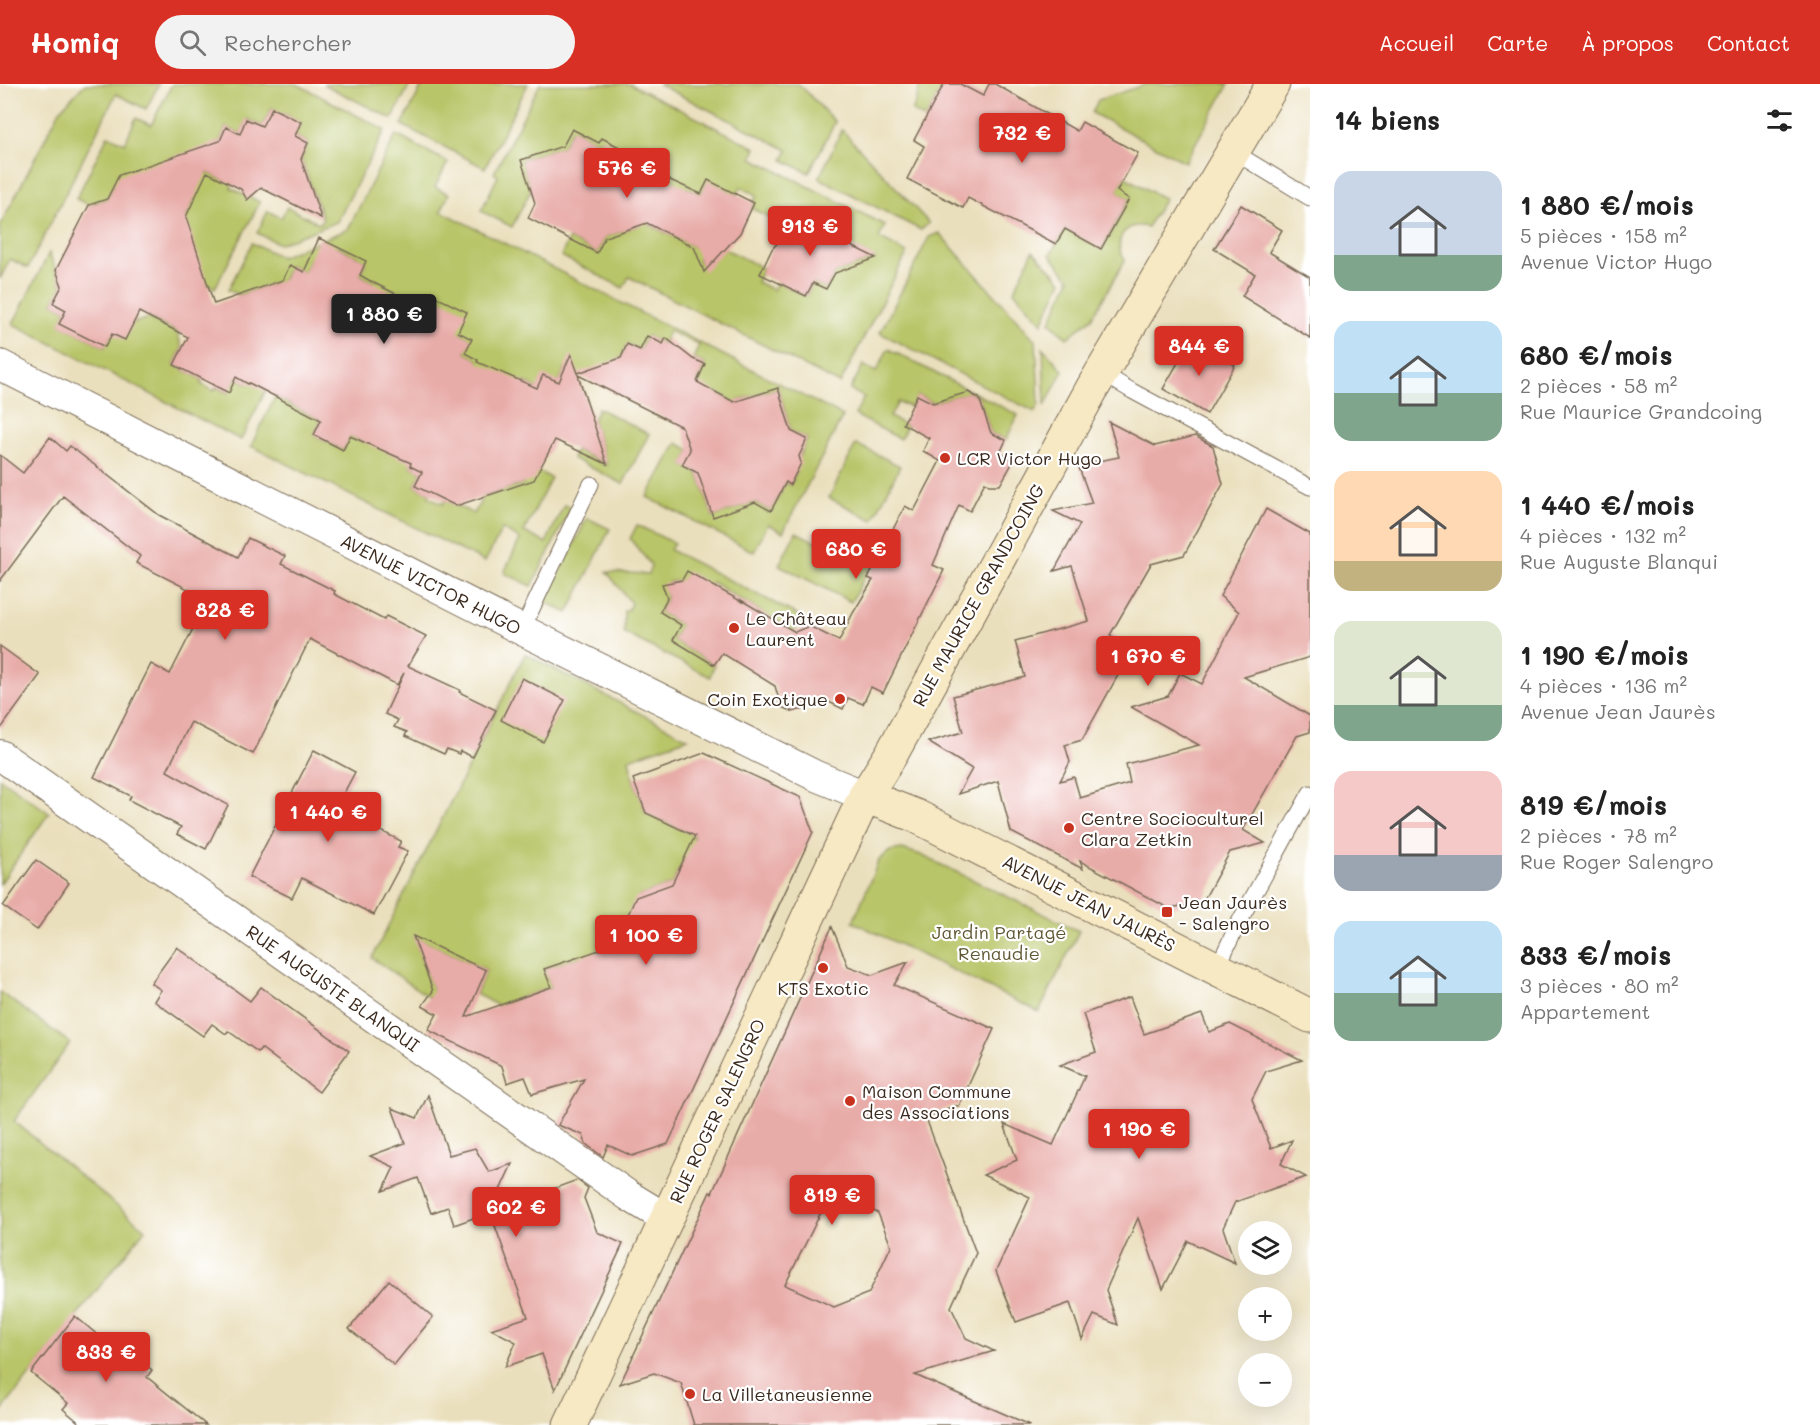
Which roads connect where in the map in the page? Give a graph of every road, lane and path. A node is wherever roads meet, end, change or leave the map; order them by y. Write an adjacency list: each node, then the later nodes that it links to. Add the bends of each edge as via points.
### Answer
1 (1273, 84): 2 (street, RUE MAURICE GRANDCOING)
2 (1234, 152): 3 (lane); 5 (street, RUE MAURICE GRANDCOING)
3 (1310, 198)
4 (0, 365): 8 (street, AVENUE VICTOR HUGO)
5 (1102, 373): 7 (lane); 11 (street, RUE MAURICE GRANDCOING)
6 (591, 484): 8 (lane)
7 (1310, 487)
8 (522, 630): 11 (street, AVENUE VICTOR HUGO, via 816,776)
9 (0, 755): 14 (street, RUE AUGUSTE BLANQUI)
10 (1310, 793): 12 (lane)
11 (865, 796): 12 (street, AVENUE JEAN JAURÈS, via 916,816); 14 (street, RUE ROGER SALENGRO)
12 (1217, 968): 13 (street, AVENUE JEAN JAURÈS)
13 (1310, 1016)
14 (667, 1219): 15 (street, RUE ROGER SALENGRO, via 641,1270)
15 (578, 1421)

